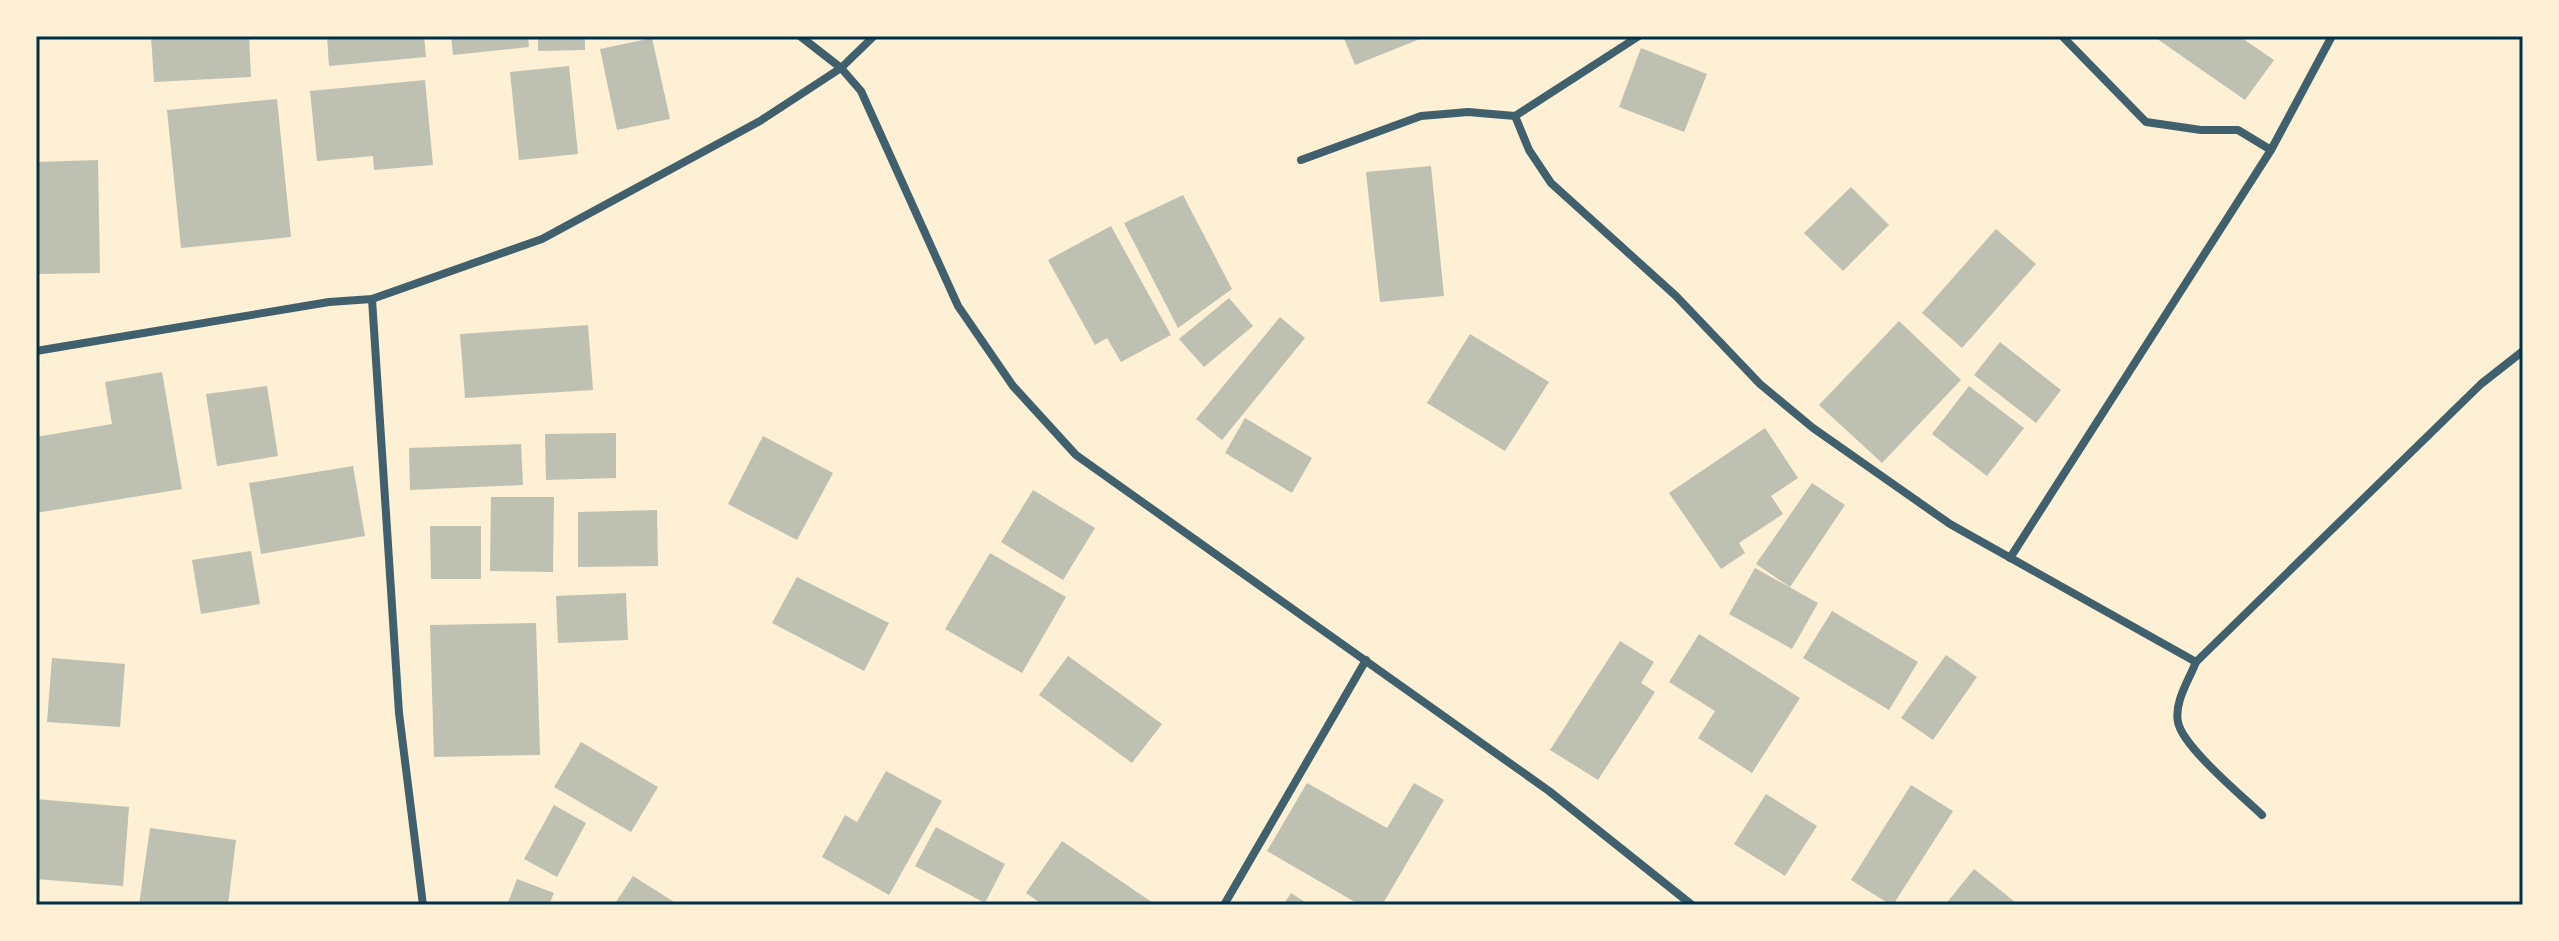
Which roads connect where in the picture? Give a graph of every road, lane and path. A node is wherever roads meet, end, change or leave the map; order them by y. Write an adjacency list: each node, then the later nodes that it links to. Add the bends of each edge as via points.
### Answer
1 (800, 36): 6 (street)
2 (874, 36): 6 (street)
3 (1639, 36): 7 (street)
4 (2062, 36): 8 (street, via 2146,122 2238,130)
5 (2332, 36): 8 (street)
6 (841, 68): 10 (street, via 760,121 542,239); 14 (street, via 861,91 958,306 1013,386 1076,455)
7 (1515, 116): 9 (street, via 1421,116); 13 (street, via 1551,183 1676,296 1760,384 1950,524)
8 (2271, 150): 13 (street)
9 (1301, 160)
10 (372, 299): 11 (street); 17 (street, via 399,713)
11 (36, 351)
12 (2523, 351): 15 (street, via 2481,384)
13 (2010, 558): 15 (street)
14 (1366, 660): 18 (street); 19 (street, via 1549,791)
15 (2196, 662): 16 (street, via 2178,704 2177,721 2185,739)
16 (2262, 815)
17 (423, 905)
18 (1224, 905)
19 (1692, 905)

